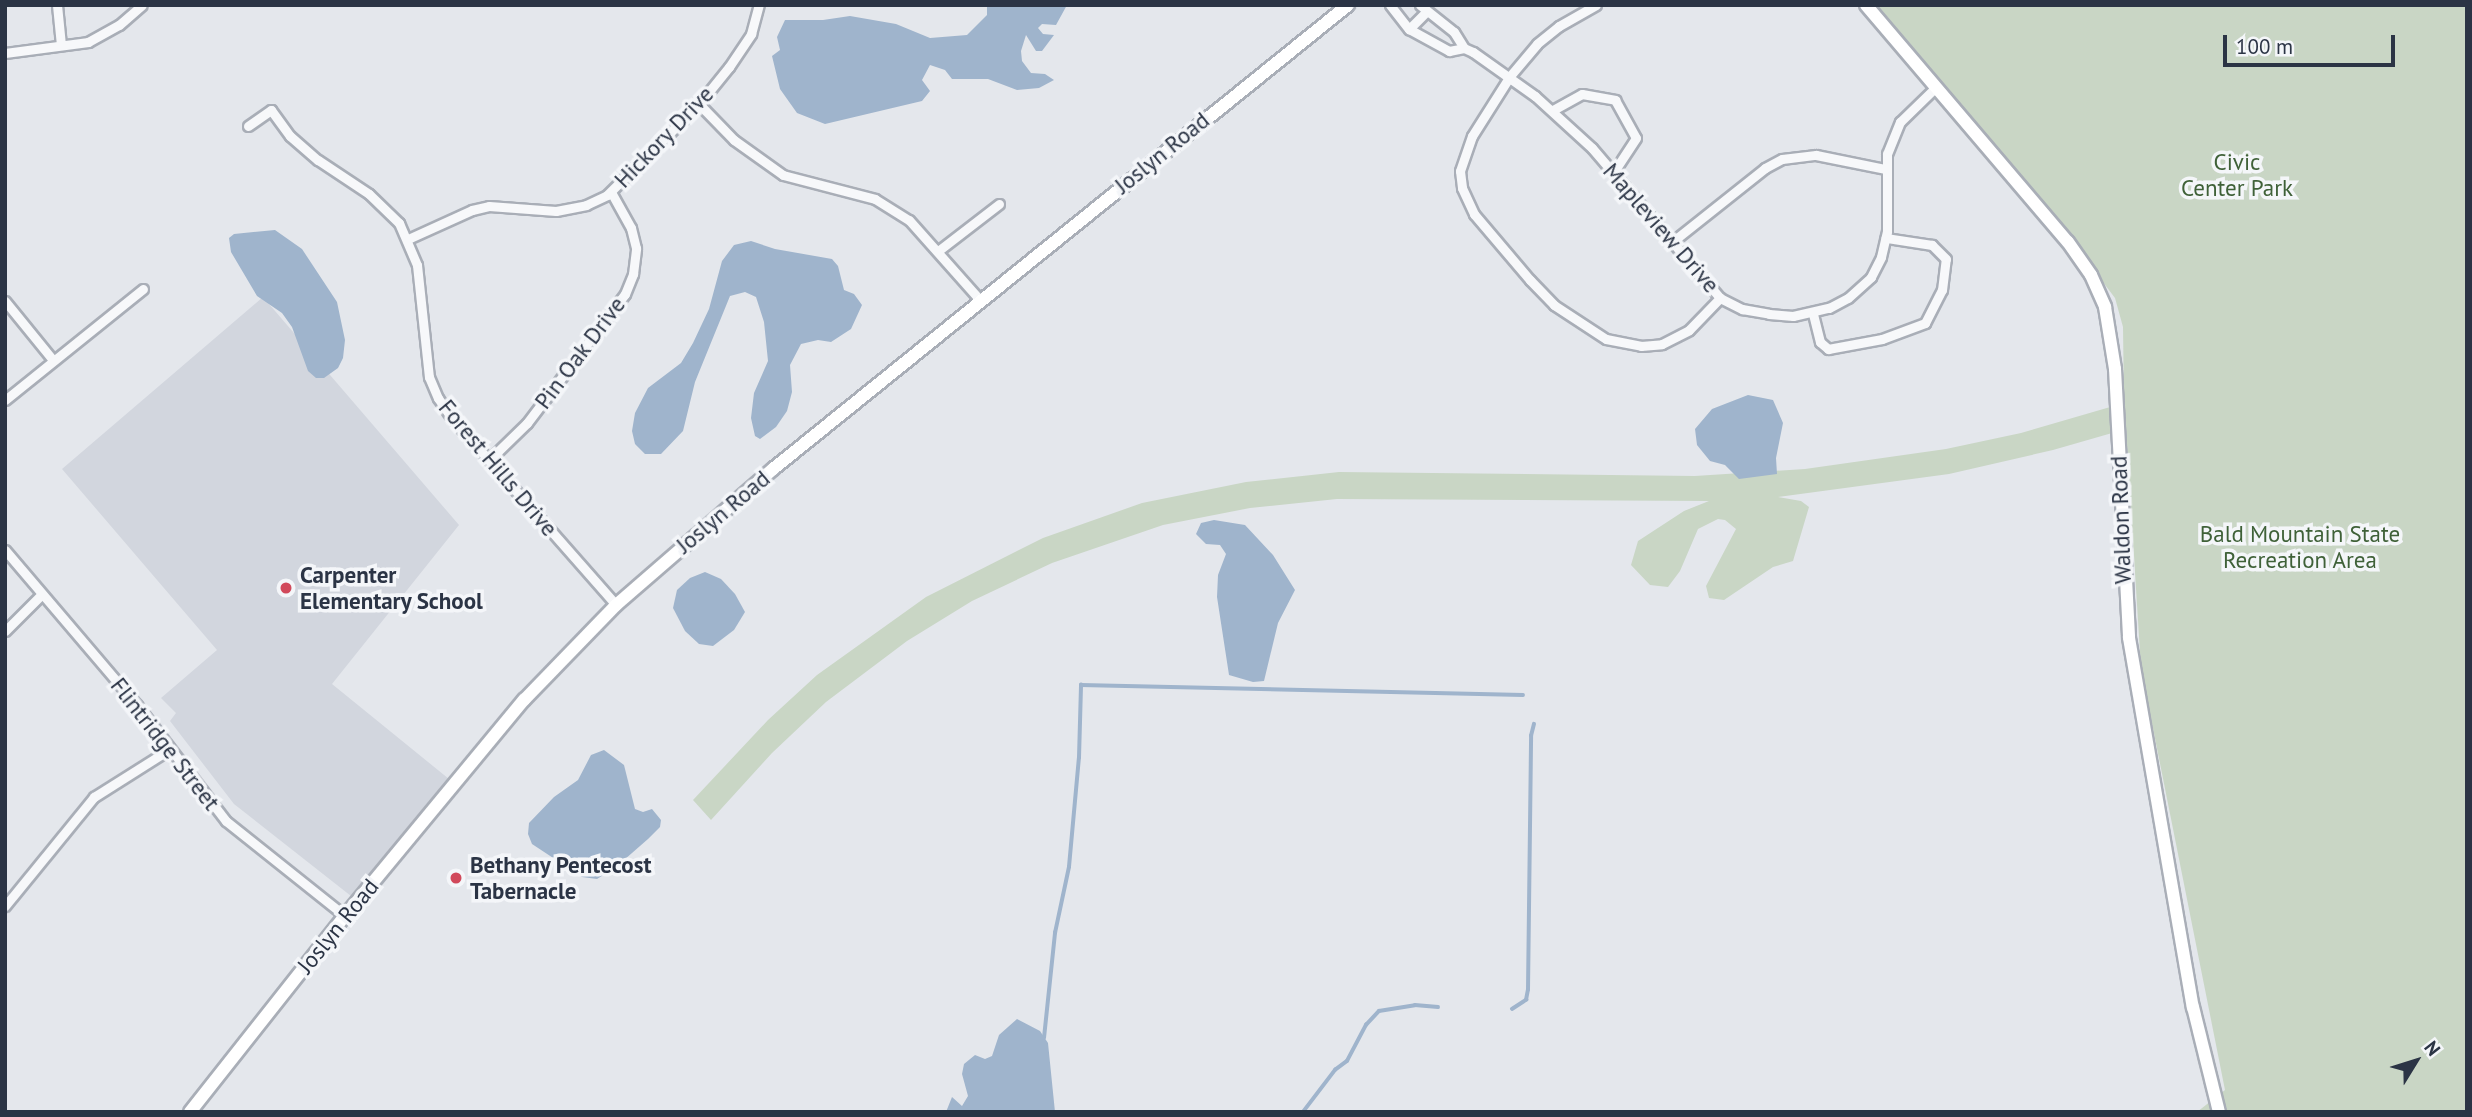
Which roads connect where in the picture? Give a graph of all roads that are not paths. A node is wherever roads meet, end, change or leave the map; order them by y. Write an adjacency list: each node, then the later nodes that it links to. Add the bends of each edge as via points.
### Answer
1 (57, 5): 10 (street)
2 (142, 5): 10 (street, via 105,34 88,42)
3 (759, 5): 15 (street, Hickory Drive, via 751,34)
4 (1348, 5): 29 (street, Joslyn Road)
5 (1390, 5): 9 (street, Mapleview Drive)
6 (1596, 5): 13 (street, via 1537,44)
7 (1866, 5): 14 (street, Waldon Road)
8 (1423, 9): 9 (street, Mapleview Drive); 11 (street, Mapleview Drive, via 1454,32)
9 (1409, 29): 11 (street, Mapleview Drive, via 1449,51)
10 (61, 45): 12 (street)
11 (1464, 48): 13 (street, Mapleview Drive)
12 (5, 53)
13 (1510, 76): 16 (street, Mapleview Drive); 27 (street, via 1484,114 1463,162 1462,188 1474,214 1554,305 1606,339 1641,346 1662,344 1689,330)
14 (1936, 87): 18 (street, Mapleview Drive, via 1900,122); 42 (street, Waldon Road, via 2078,254 2107,315 2115,369 2129,638 2193,1007)
15 (699, 104): 20 (street, Hickory Drive); 25 (street, via 765,166 876,199 909,220)
16 (1553, 110): 19 (street, Mapleview Drive); 19 (street, via 1582,94 1615,100 1636,138)
17 (248, 126): 23 (street, Forest Hills Drive, via 271,110 290,136 386,208)
18 (1885, 169): 22 (street, Mapleview Drive); 24 (street, via 1816,155 1782,159)
19 (1613, 173): 24 (street, Mapleview Drive)
20 (611, 192): 23 (street, Hickory Drive, via 586,205 556,211 489,206); 33 (street, Pin Oak Drive, via 631,228 636,248 625,294 527,423)
21 (999, 204): 25 (street)
22 (1886, 238): 30 (street, Mapleview Drive, via 1881,257 1861,288); 30 (street, via 1932,245 1945,260 1942,290 1925,323 1882,339 1828,349 1820,342)
23 (408, 239): 33 (street, Forest Hills Drive, via 419,276 429,377 451,417)
24 (1672, 242): 27 (street, Mapleview Drive)
25 (938, 251): 29 (street)
26 (143, 289): 31 (street)
27 (1720, 298): 30 (street, Mapleview Drive, via 1742,309 1769,314)
28 (5, 301): 31 (street)
29 (981, 301): 36 (street, Joslyn Road)
30 (1813, 314)
31 (53, 360): 32 (street)
32 (5, 400)
33 (489, 460): 36 (street, Forest Hills Drive)
34 (5, 550): 35 (street, Flintridge Street)
35 (42, 594): 37 (street); 38 (street, Flintridge Street)
36 (616, 605): 40 (street, Joslyn Road, via 524,700)
37 (5, 631)
38 (170, 749): 39 (street, via 94,797); 40 (street, Flintridge Street, via 226,821)
39 (5, 906)
40 (345, 916): 41 (street, Joslyn Road)
41 (190, 1112)
42 (2219, 1112)

